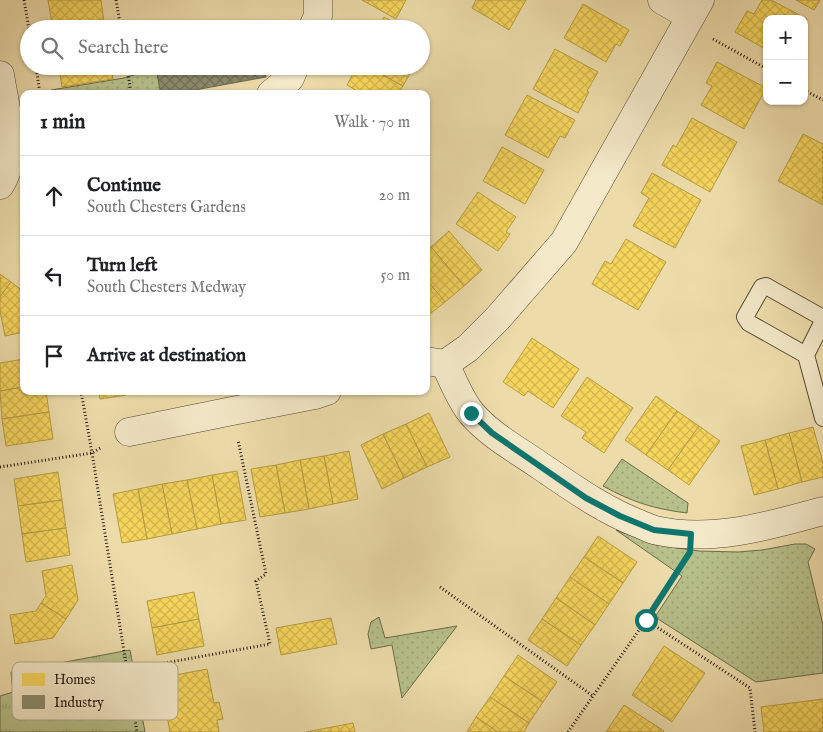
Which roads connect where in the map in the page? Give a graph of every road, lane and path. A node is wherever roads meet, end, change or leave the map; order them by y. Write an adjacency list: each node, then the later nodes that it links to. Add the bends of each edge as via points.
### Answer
1 (24, 0): 6 (path)
2 (116, 0): 7 (path)
3 (318, 0): 8 (street)
4 (662, 0): 5 (street)
5 (692, 13): 9 (path); 22 (street, via 564,242 468,348)
6 (27, 20)
7 (119, 20)
8 (316, 20)
9 (763, 66)
10 (0, 75): 19 (street, via 11,139)
11 (37, 75): 14 (path)
12 (129, 75): 15 (path)
13 (291, 75): 16 (street)
14 (39, 90)
15 (131, 90)
16 (276, 90)
17 (808, 92): 18 (path)
18 (823, 100)
19 (3, 181)
20 (823, 320): 21 (lane); 21 (lane, via 766,286 762,287 746,317 750,324)
21 (806, 355): 26 (lane)
22 (436, 363): 31 (street, via 471,413 492,433 586,498 654,530)
23 (82, 395): 28 (path)
24 (315, 395): 25 (street)
25 (230, 401): 27 (street); 35 (path, via 266,574 256,581 270,644)
26 (823, 418)
27 (129, 432): 28 (path)
28 (92, 453): 29 (path); 34 (path)
29 (0, 467)
30 (823, 511): 31 (street, via 739,532)
31 (691, 534): 33 (path, via 690,552)
32 (440, 587): 36 (path)
33 (646, 620): 36 (path); 38 (path, via 750,688)
34 (125, 662)
35 (170, 662)
36 (593, 696): 37 (path)
37 (568, 732)
38 (755, 732)

